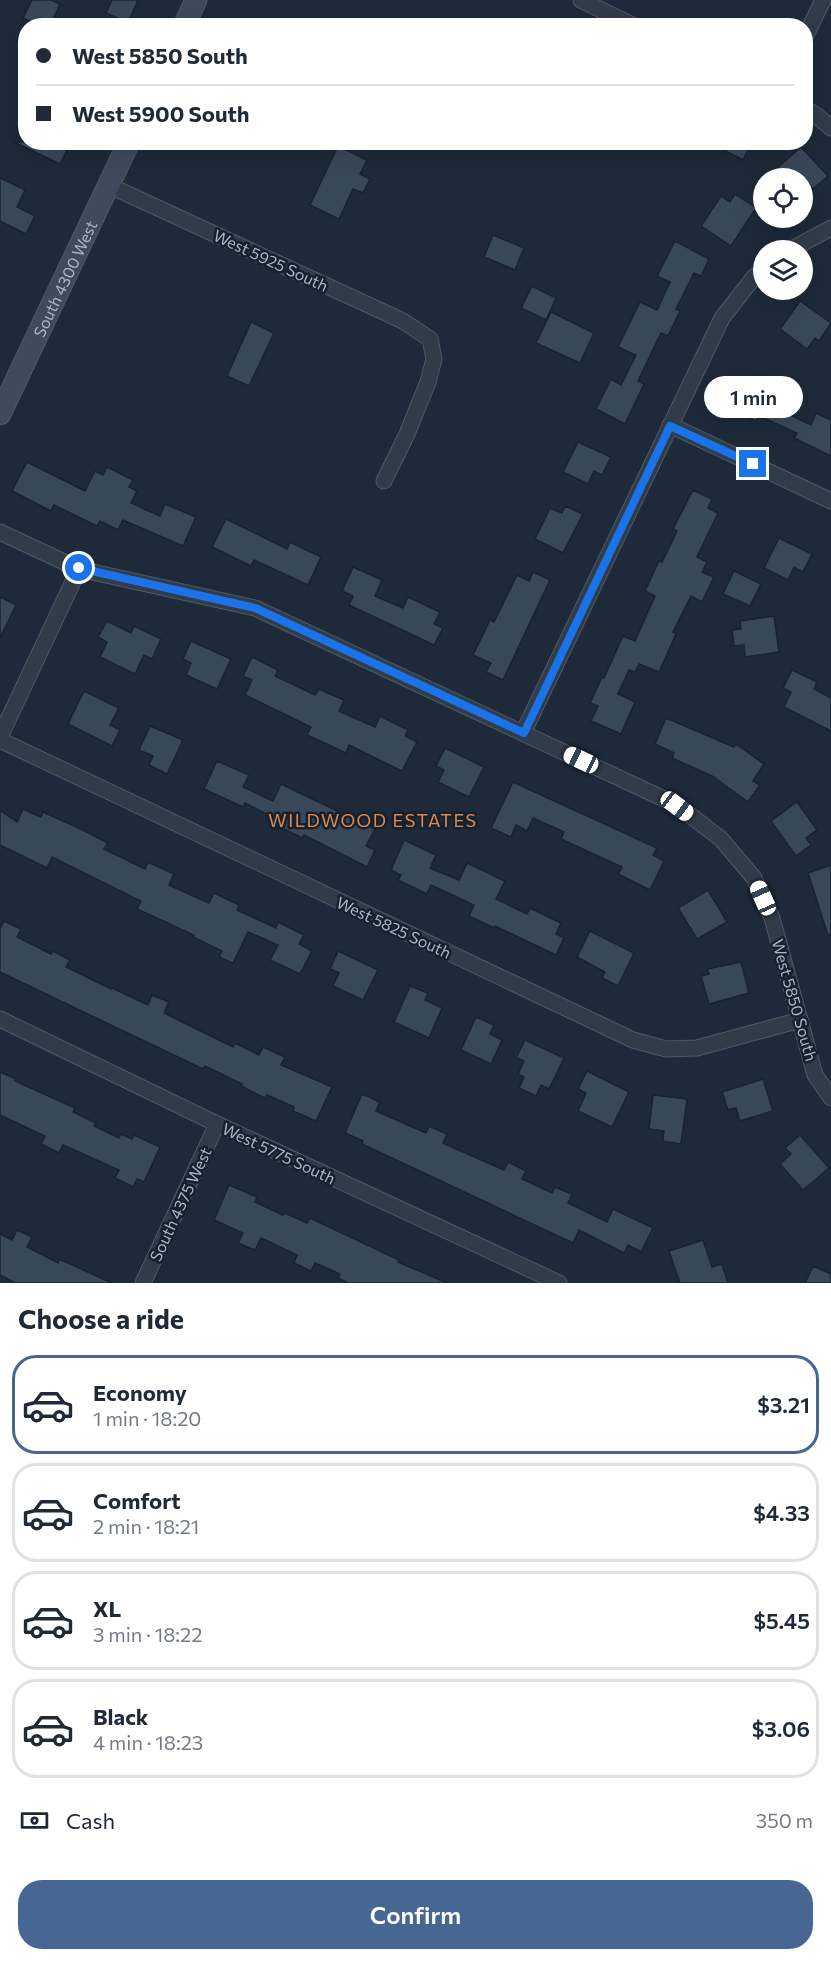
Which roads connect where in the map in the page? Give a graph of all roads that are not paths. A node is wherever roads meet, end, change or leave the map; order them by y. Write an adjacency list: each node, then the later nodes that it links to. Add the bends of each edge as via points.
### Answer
1 (196, 0): 4 (main road)
2 (581, 0): 5 (street)
3 (823, 0): 6 (street)
4 (188, 18)
5 (618, 18)
6 (813, 21)
7 (813, 113): 8 (street)
8 (831, 128)
9 (125, 150): 10 (main road, South 4300 West)
10 (108, 185): 14 (main road, South 4300 West); 16 (street, West 5925 South, via 403,321 430,339 434,359 428,382)
11 (831, 228): 12 (street)
12 (809, 240)
13 (753, 278): 15 (street, via 722,318)
14 (0, 414)
15 (670, 426): 17 (street); 20 (street)
16 (384, 481)
17 (831, 501)
18 (0, 532): 19 (street, West 5850 South)
19 (79, 568): 20 (street, West 5850 South, via 255,608); 21 (street)
20 (524, 733): 23 (street, West 5850 South, via 677,806 721,839 754,878 772,918)
21 (0, 738): 23 (street, West 5825 South, via 633,1040 666,1049 697,1048)
22 (0, 1019): 25 (street, West 5775 South)
23 (800, 1020): 24 (street, West 5850 South, via 815,1075)
24 (831, 1098)
25 (218, 1124): 26 (street, South 4375 West); 27 (street, West 5775 South)
26 (143, 1283)
27 (559, 1283)

